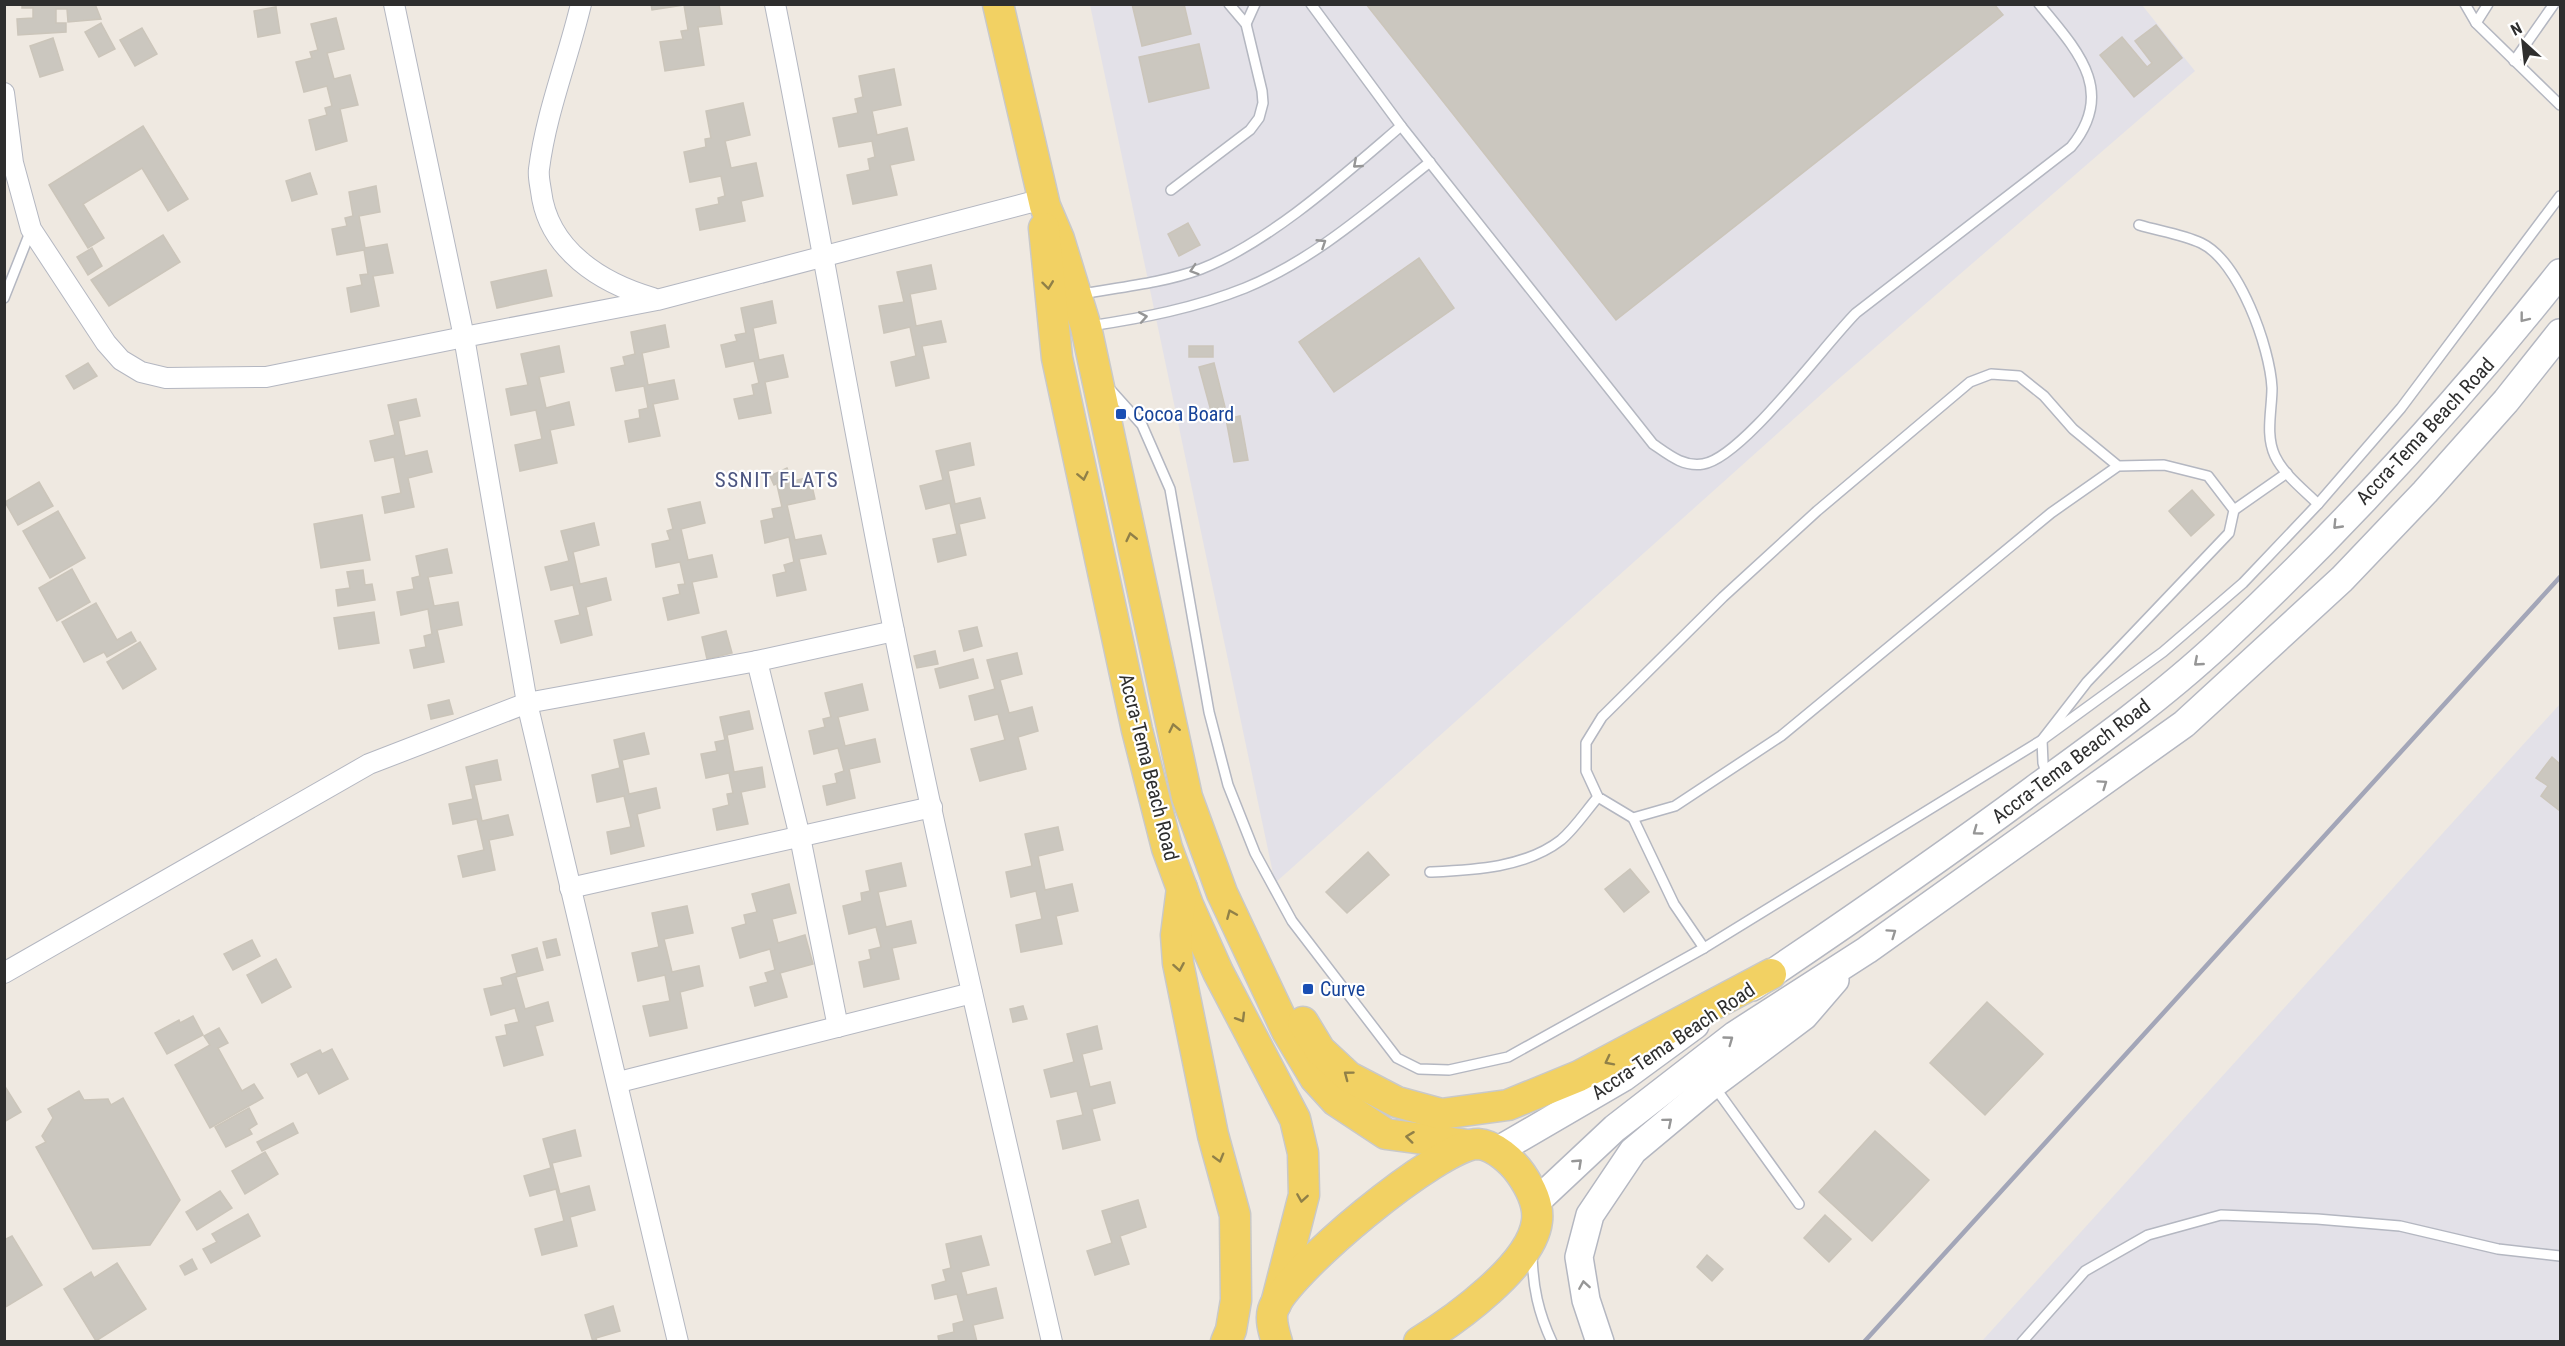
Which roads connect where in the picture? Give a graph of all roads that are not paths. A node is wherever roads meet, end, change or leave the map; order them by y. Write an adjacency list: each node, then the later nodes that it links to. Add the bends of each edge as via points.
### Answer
1 (394, 4): 31 (street)
2 (581, 4): 28 (street, via 539,170 543,209 559,239 578,261 626,290)
3 (775, 4): 24 (street)
4 (999, 4): 21 (main road, Accra-Tema Beach Road)
5 (1229, 4): 13 (lane)
6 (1255, 4): 13 (lane)
7 (1311, 4): 17 (lane)
8 (2039, 4): 18 (lane, via 2074,46 2085,68 2091,115 2083,132 2071,147 1856,313 1834,334 1766,418 1730,450 1704,464 1678,462 1653,444)
9 (2465, 4): 12 (lane)
10 (2488, 4): 12 (lane)
11 (2554, 4): 14 (lane)
12 (2475, 23): 14 (lane)
13 (1246, 24): 19 (lane, via 1262,91 1259,118 1250,130)
14 (2514, 61): 16 (lane)
15 (4, 93): 23 (street, via 13,163)
16 (2560, 105)
17 (1401, 126): 18 (lane); 26 (lane, one-way to 26, via 1337,181 1241,250 1159,282)
18 (1430, 162): 29 (lane, one-way to 18, via 1162,314 1245,288 1284,268 1351,224)
19 (1171, 190)
20 (2560, 196): 35 (lane, via 2401,408)
21 (1044, 202): 24 (street); 26 (main road, Accra-Tema Beach Road); 49 (main road, Accra-Tema Beach Road, one-way to 49, via 1043,242 1058,358 1137,730 1167,848)
22 (2139, 225): 34 (lane, via 2202,244 2227,267 2251,309 2268,354 2272,388 2270,432 2275,456)
23 (31, 229): 27 (lane); 31 (street, via 106,343 121,360 141,372 166,378 266,377)
24 (825, 255): 28 (street); 37 (street)
25 (2560, 273): 41 (main road, Accra-Tema Beach Road, one-way to 41, via 2487,365 2420,439 2229,634 2159,696)
26 (1076, 294): 29 (main road, Accra-Tema Beach Road)
27 (4, 298)
28 (657, 300): 31 (street)
29 (1086, 327): 32 (main road, Accra-Tema Beach Road)
30 (2560, 333): 44 (main road, one-way to 30, via 2184,724 2342,579 2506,401)
31 (464, 337): 39 (street)
32 (1094, 370): 50 (main road, Accra-Tema Beach Road, one-way to 32, via 1187,797); 51 (lane, via 1142,425 1170,489 1209,712 1227,784 1255,853 1292,921 1397,1058 1419,1069 1449,1070 1508,1057)
33 (2118, 466): 36 (lane, via 2164,465 2208,476); 42 (lane, via 2019,376 1991,374 1970,382 1817,511 1602,717 1586,743 1586,771); 45 (lane, via 2051,513 1781,736 1675,806)
34 (2287, 473): 35 (lane); 36 (lane)
35 (2318, 504): 40 (lane, via 2243,583 2201,620)
36 (2234, 510): 40 (lane, via 2229,532 2087,682)
37 (894, 631): 38 (street); 43 (street)
38 (757, 661): 39 (street); 46 (street)
39 (527, 703): 48 (street); 53 (street, via 369,764)
40 (2042, 740): 41 (lane, via 2043,763); 51 (lane)
41 (2049, 779): 44 (main road); 54 (main road, Accra-Tema Beach Road, one-way to 54)
42 (1598, 797): 45 (lane); 47 (lane, via 1560,840 1528,856 1487,869)
43 (932, 807): 46 (street); 55 (street)
44 (2068, 809): 52 (main road, one-way to 44)
45 (1633, 818): 51 (lane, via 1674,904)
46 (800, 837): 48 (street); 56 (street)
47 (1430, 872)
48 (570, 888): 57 (street)
49 (1182, 888): 65 (main road, Accra-Tema Beach Road, one-way to 65, via 1218,972 1295,1119 1303,1153 1304,1196); 69 (main road, one-way to 69, via 1176,935 1178,963 1213,1135 1235,1215 1236,1300)
50 (1243, 942): 54 (main road, one-way to 50, via 1579,1076 1508,1105 1441,1114 1398,1102 1349,1077 1320,1050 1271,971); 59 (main road, Accra-Tema Beach Road, one-way to 50, via 1386,1134 1336,1101 1315,1078 1287,1031)
51 (1704, 948)
52 (1852, 959): 58 (main road, via 1804,1016); 61 (main road, one-way to 52, via 1615,1128 1669,1085 1736,1035)
53 (4, 972)
54 (1771, 974): 60 (main road, Accra-Tema Beach Road, via 1624,1077)
55 (972, 993): 56 (street); 68 (street)
56 (838, 1027): 57 (street)
57 (619, 1082): 67 (street)
58 (1712, 1084): 62 (lane); 72 (main road, one-way to 58, via 1586,1300 1579,1257 1590,1215 1633,1151)
59 (1468, 1145): 60 (main road, Accra-Tema Beach Road, via 1480,1144); 65 (main road, via 1432,1164 1387,1196 1329,1244 1294,1279)
60 (1497, 1151): 61 (main road, via 1515,1166)
61 (1535, 1203): 63 (main road, via 1538,1219)
62 (1799, 1204)
63 (1532, 1238): 70 (main road, via 1505,1277); 71 (lane, via 1533,1284 1539,1314)
64 (2560, 1256): 73 (lane, via 2498,1249 2400,1226 2221,1215 2148,1235 2085,1271)
65 (1276, 1304): 66 (main road, Accra-Tema Beach Road, via 1272,1323)
66 (1275, 1340)
67 (678, 1341)
68 (1052, 1341)
69 (1226, 1341)
70 (1419, 1341)
71 (1552, 1341)
72 (1600, 1341)
73 (2022, 1341)

